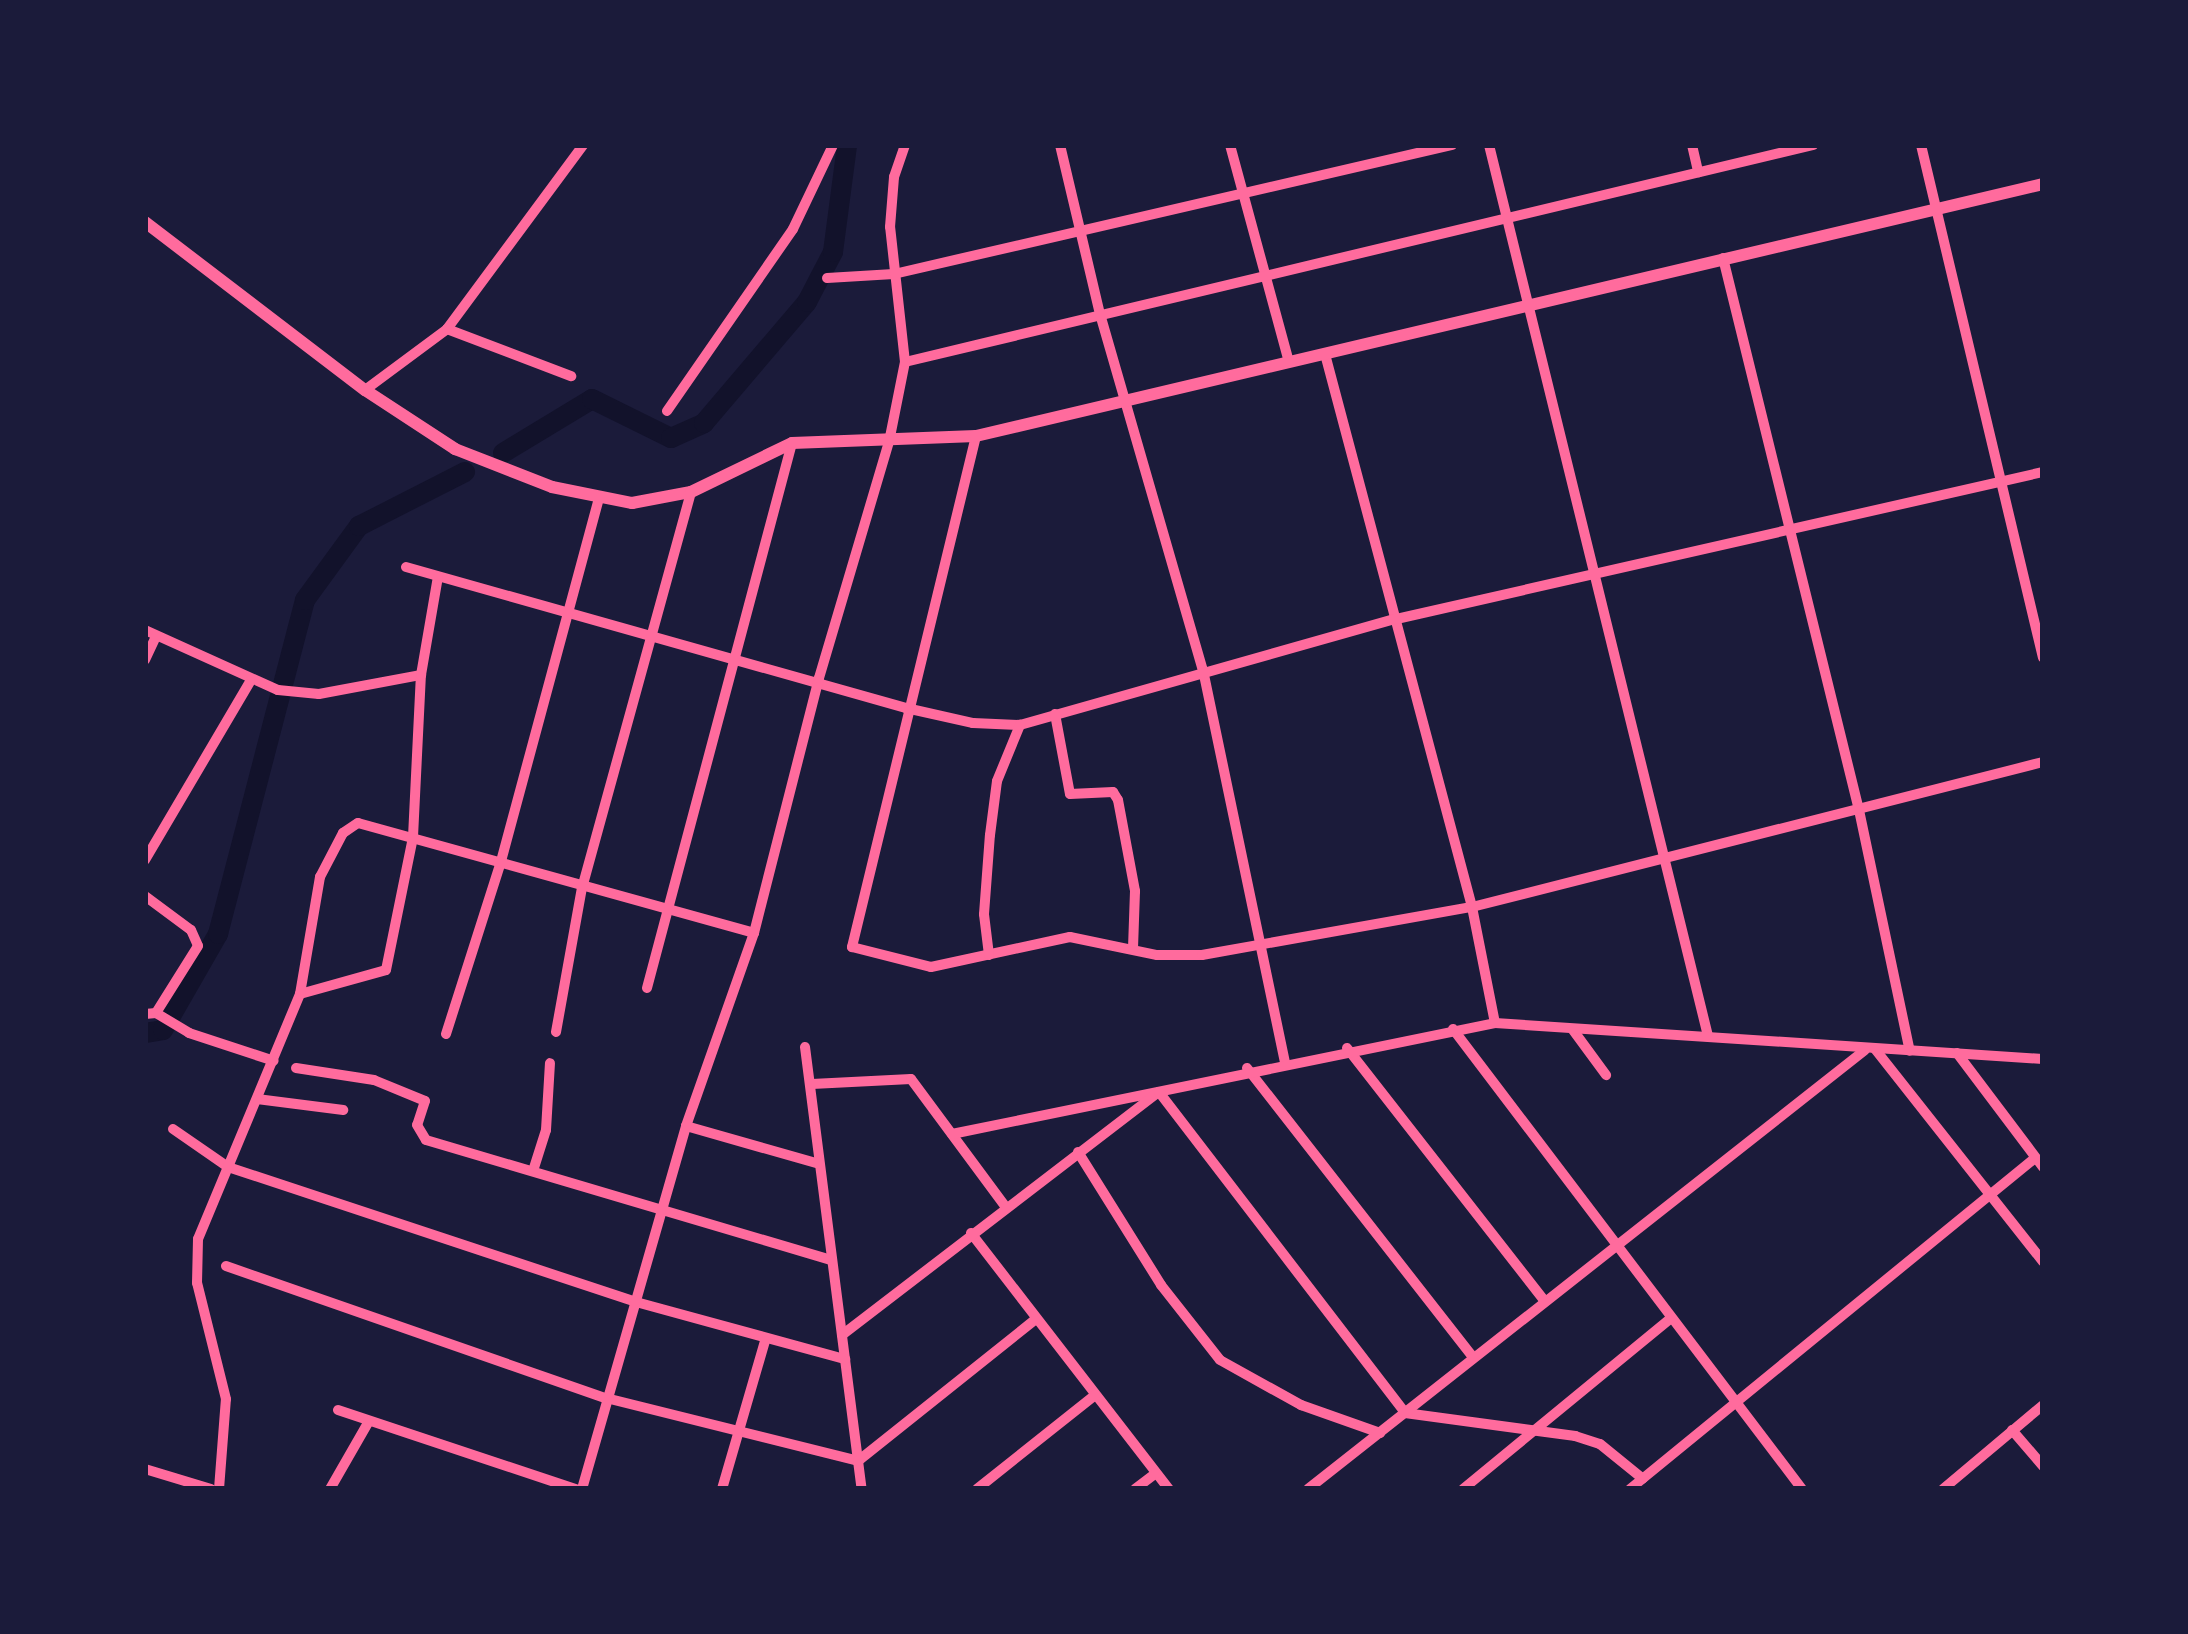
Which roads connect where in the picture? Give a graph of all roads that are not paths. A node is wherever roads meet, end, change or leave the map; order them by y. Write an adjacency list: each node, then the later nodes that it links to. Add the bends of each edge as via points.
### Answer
1 (583, 145): 24 (street)
2 (833, 145): 31 (street, via 793,229)
3 (905, 145): 19 (street, via 894,177)
4 (1230, 145): 13 (street)
5 (1452, 145): 13 (street)
6 (1489, 145): 15 (street)
7 (1692, 145): 11 (street)
8 (1812, 145): 11 (street)
9 (1921, 145): 14 (street)
10 (1064, 146): 17 (street)
11 (1698, 172): 15 (street)
12 (2043, 184): 14 (street)
13 (1241, 195): 17 (street); 20 (street)
14 (1935, 208): 18 (street); 36 (street)
15 (1506, 217): 20 (street); 22 (street)
16 (145, 222): 29 (street)
17 (1081, 232): 19 (street); 23 (street)
18 (1722, 258): 22 (street); 39 (street)
19 (894, 274): 21 (street); 26 (street)
20 (1264, 276): 23 (street); 27 (street)
21 (826, 278)
22 (1526, 307): 25 (street); 42 (street)
23 (1100, 314): 26 (street); 30 (street)
24 (448, 329): 28 (street); 29 (street)
25 (1325, 354): 27 (street); 44 (street)
26 (904, 362): 33 (street)
27 (1289, 362): 30 (street)
28 (571, 376)
29 (365, 390): 38 (street, via 454,449)
30 (1126, 399): 32 (street); 51 (street)
31 (667, 410)
32 (976, 436): 33 (street); 55 (street, via 973,468)
33 (890, 442): 34 (street, via 822,437); 53 (street)
34 (792, 443): 37 (street); 48 (street)
35 (2043, 472): 36 (street)
36 (2000, 484): 39 (street); 49 (street)
37 (690, 492): 38 (street, via 632,502); 46 (street)
38 (599, 499): 43 (street)
39 (1791, 530): 42 (street); 59 (street)
40 (406, 567): 41 (street)
41 (438, 576): 43 (street); 52 (street)
42 (1591, 576): 44 (street); 61 (street)
43 (568, 611): 46 (street); 63 (street)
44 (1392, 620): 51 (street); 66 (street)
45 (145, 630): 47 (street)
46 (652, 632): 48 (street); 64 (street)
47 (156, 636): 50 (street); 54 (street)
48 (738, 656): 53 (street); 67 (street)
49 (2043, 658)
50 (145, 660)
51 (1203, 670): 56 (street); 69 (street)
52 (422, 675): 54 (street, via 319,694); 60 (street)
53 (819, 678): 55 (street); 68 (street)
54 (250, 682): 62 (street)
55 (906, 708): 57 (street); 71 (street, via 852,947 931,968)
56 (1054, 714): 57 (street); 70 (street, via 1070,794 1113,792 1118,800 1135,891)
57 (1020, 725): 71 (street, via 994,799 984,914)
58 (2043, 762): 59 (street)
59 (1859, 810): 61 (street); 84 (street)
60 (412, 837): 63 (street); 73 (street, via 386,970); 73 (street, via 350,826 320,878)
61 (1666, 855): 66 (street); 80 (street)
62 (145, 860)
63 (500, 866): 64 (street); 79 (street)
64 (582, 888): 67 (street); 78 (street)
65 (145, 896): 74 (street, via 191,930 198,946)
66 (1472, 908): 69 (street); 75 (street)
67 (668, 913): 68 (street); 72 (street)
68 (754, 932): 97 (street)
69 (1260, 942): 70 (street, via 1202,954); 88 (street)
70 (1133, 949): 71 (street, via 1070,937 1024,942)
71 (990, 955)
72 (646, 988)
73 (300, 994): 87 (street)
74 (155, 1015): 87 (street)
75 (1496, 1022): 76 (street); 77 (street)
76 (1453, 1029): 82 (street); 109 (street)
77 (1573, 1030): 80 (street); 92 (street)
78 (556, 1032)
79 (446, 1034)
80 (1708, 1036): 83 (street)
81 (805, 1047): 93 (street)
82 (1347, 1048): 88 (street); 113 (street)
83 (1871, 1049): 84 (street); 105 (street); 109 (street)
84 (1910, 1051): 85 (street)
85 (1957, 1053): 86 (street); 101 (street)
86 (2043, 1059)
87 (274, 1061): 95 (street)
88 (1285, 1061): 91 (street)
89 (550, 1063): 104 (street, via 546,1130)
90 (296, 1068): 104 (street, via 374,1080 425,1101 417,1125 426,1140)
91 (1247, 1068): 94 (street); 119 (street)
92 (1606, 1075)
93 (812, 1084): 99 (street, via 910,1079); 102 (street)
94 (1159, 1092): 99 (street); 100 (street); 126 (street)
95 (258, 1099): 96 (street); 103 (street)
96 (343, 1110)
97 (686, 1126): 102 (street); 107 (street)
98 (173, 1129): 103 (street)
99 (952, 1134): 106 (street)
100 (1078, 1152): 106 (street); 130 (street, via 1161,1285 1220,1360 1301,1404)
101 (2039, 1162): 105 (street)
102 (819, 1164): 110 (street)
103 (228, 1167): 114 (street); 138 (street, via 194,1260 226,1399)
104 (533, 1171): 107 (street)
105 (1988, 1196): 111 (street); 124 (street)
106 (1005, 1206): 108 (street)
107 (660, 1212): 110 (street); 114 (street)
108 (971, 1233): 115 (street); 117 (street)
109 (1613, 1243): 113 (street); 116 (street)
110 (832, 1260): 117 (street)
111 (2043, 1262)
112 (226, 1266): 122 (street)
113 (1543, 1299): 119 (street)
114 (636, 1302): 118 (street); 122 (street)
115 (1036, 1319): 121 (street); 132 (street)
116 (1669, 1320): 124 (street); 128 (street)
117 (842, 1334): 120 (street)
118 (765, 1342): 120 (street); 131 (street)
119 (1473, 1357): 126 (street)
120 (845, 1359): 132 (street)
121 (1095, 1396): 135 (street); 143 (street)
122 (606, 1398): 131 (street); 140 (street)
123 (2043, 1405): 129 (street)
124 (1734, 1406): 136 (street); 149 (street)
125 (338, 1410): 127 (street)
126 (1405, 1413): 128 (street); 130 (street)
127 (368, 1422): 139 (street); 140 (street)
128 (1538, 1430): 136 (street, via 1600,1444); 147 (street)
129 (2012, 1430): 133 (street); 150 (street)
130 (1380, 1433): 146 (street)
131 (738, 1435): 132 (street); 141 (street)
132 (858, 1462): 142 (street)
133 (2043, 1466)
134 (145, 1469): 137 (street)
135 (1156, 1473): 144 (street); 145 (street)
136 (1643, 1479): 148 (street)
137 (211, 1489)
138 (220, 1489)
139 (330, 1489)
140 (579, 1489)
141 (722, 1489)
142 (862, 1489)
143 (978, 1489)
144 (1135, 1489)
145 (1169, 1489)
146 (1308, 1489)
147 (1464, 1489)
148 (1630, 1489)
149 (1802, 1489)
150 (1943, 1489)

